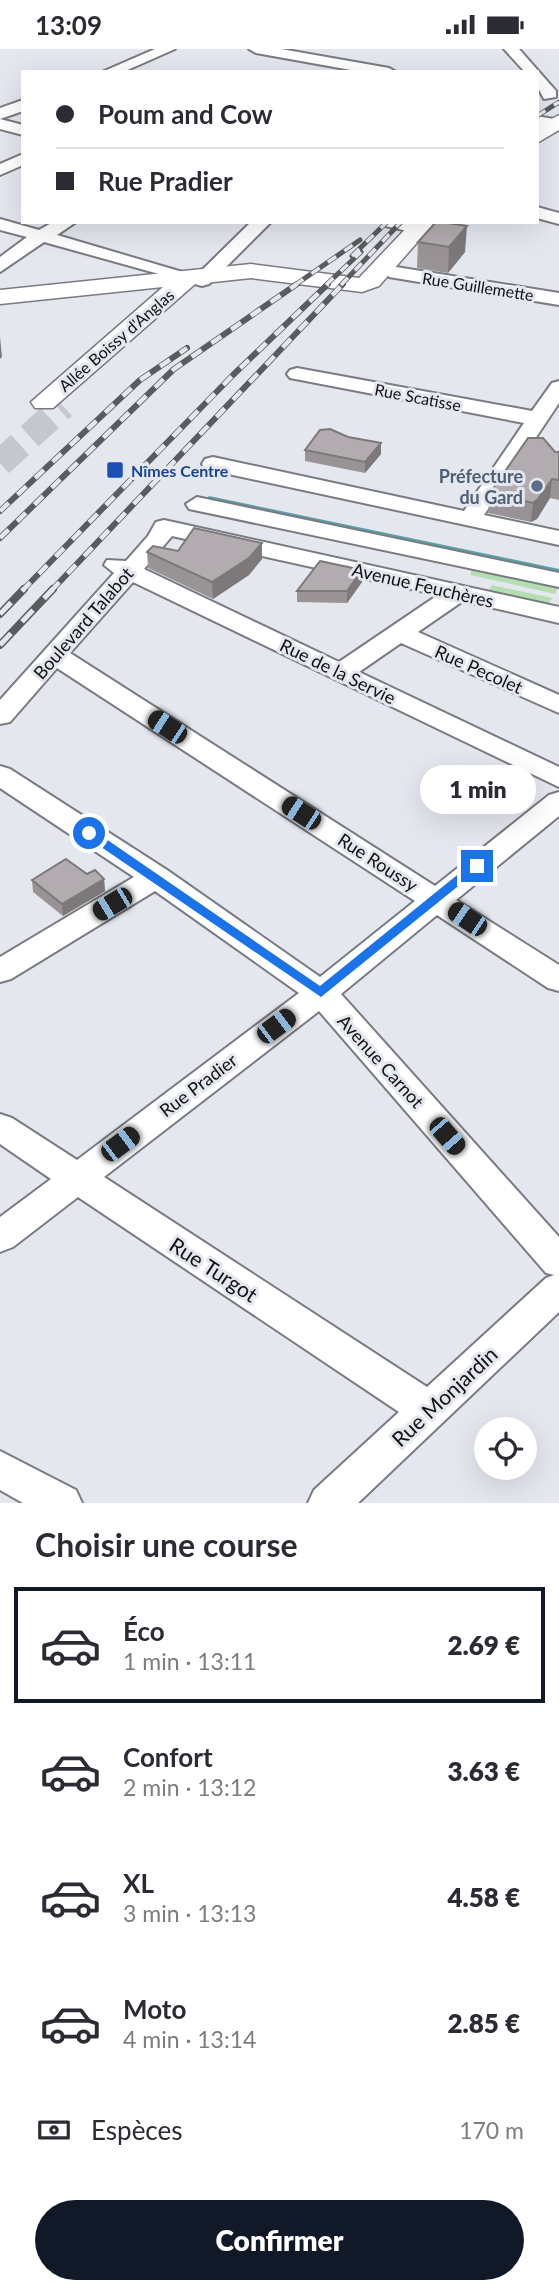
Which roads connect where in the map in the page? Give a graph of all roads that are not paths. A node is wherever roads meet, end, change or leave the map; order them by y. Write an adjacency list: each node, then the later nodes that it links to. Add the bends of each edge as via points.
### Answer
1 (168, 49): 5 (street)
2 (256, 49): 4 (street)
3 (511, 49): 7 (street)
4 (290, 51): 6 (street)
5 (114, 70)
6 (380, 70)
7 (532, 70)
8 (539, 78): 11 (street, via 551,94)
9 (21, 106): 10 (street)
10 (0, 114)
11 (550, 117): 14 (main road)
12 (0, 124): 13 (street)
13 (21, 129)
14 (539, 149)
15 (21, 160): 16 (street)
16 (0, 170)
17 (539, 213): 18 (street)
18 (559, 219)
19 (0, 224): 24 (street)
20 (63, 224): 24 (street)
21 (260, 224): 26 (street)
22 (445, 224): 27 (main road)
23 (421, 225): 27 (main road)
24 (40, 236): 25 (street); 26 (street)
25 (0, 266)
26 (204, 279): 27 (main road, via 251,271 355,286); 27 (main road, via 341,301); 28 (main road); 30 (main road); 34 (main road, Allée Boissy d'Anglas)
27 (380, 279): 29 (street, Rue Guillemette); 31 (main road)
28 (0, 297)
29 (559, 299)
30 (302, 301)
31 (345, 307)
32 (298, 374): 35 (street, Rue Scatisse)
33 (559, 387): 35 (street)
34 (53, 404)
35 (538, 419): 38 (street)
36 (213, 464): 38 (street)
37 (197, 505): 42 (street, Avenue Feuchères)
38 (470, 519): 40 (street)
39 (164, 527): 41 (street, Boulevard Talabot, via 159,538); 43 (street, Avenue Feuchères)
40 (559, 538)
41 (122, 568): 46 (street, Boulevard Talabot); 47 (street, Rue de la Servie)
42 (559, 580)
43 (460, 592): 44 (street, Avenue Feuchères); 45 (street)
44 (559, 615)
45 (399, 633): 47 (street); 48 (street, Rue Pecolet)
46 (55, 655): 49 (street, Boulevard Talabot); 54 (street, Rue Roussy)
47 (340, 673): 51 (street, Rue de la Servie)
48 (559, 705)
49 (0, 716)
50 (0, 775): 53 (street, Avenue Carnot)
51 (559, 778)
52 (559, 801): 54 (street, Rue Pradier)
53 (156, 877): 55 (street); 57 (street, Avenue Carnot)
54 (436, 898): 56 (street, Rue Roussy); 57 (street, Rue Pradier)
55 (0, 971)
56 (559, 980)
57 (321, 993): 59 (street, Rue Pradier); 61 (street, Avenue Carnot)
58 (0, 1127): 59 (street, Rue Turgot)
59 (75, 1178): 60 (street, Rue Pradier); 63 (street, Rue Turgot)
60 (0, 1237)
61 (559, 1262)
62 (559, 1289): 63 (street, Rue Monjardin)
63 (429, 1410): 66 (street, Rue Monjardin)
64 (0, 1469): 65 (street)
65 (61, 1503)
66 (329, 1503)

